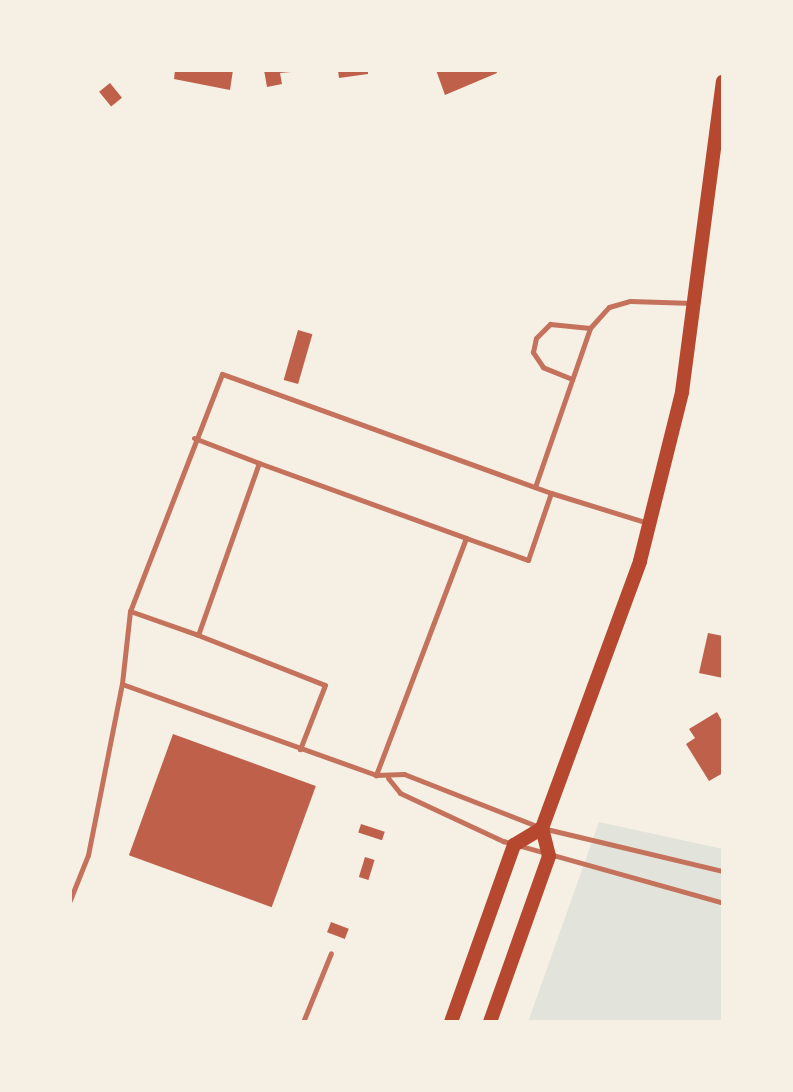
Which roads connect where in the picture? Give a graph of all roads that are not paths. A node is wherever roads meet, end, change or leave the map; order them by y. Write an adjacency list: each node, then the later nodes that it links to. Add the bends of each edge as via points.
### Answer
1 (723, 82): 2 (main road)
2 (696, 304): 3 (lane, via 630,301 609,307); 9 (main road)
3 (590, 328): 4 (lane); 4 (lane, via 550,324 536,338 533,352 542,367)
4 (572, 379): 7 (lane)
5 (194, 438): 6 (lane); 7 (lane, via 222,374); 11 (lane)
6 (259, 463): 10 (lane); 12 (lane)
7 (535, 487): 8 (lane)
8 (551, 493): 9 (lane); 10 (lane, via 528,560)
9 (650, 524): 17 (main road)
10 (466, 538): 15 (lane)
11 (130, 611): 12 (lane); 13 (lane)
12 (198, 635): 14 (lane, via 325,685)
13 (122, 684): 14 (lane); 21 (lane, via 88,855)
14 (300, 749): 15 (lane)
15 (376, 775): 16 (lane)
16 (388, 778): 17 (lane, via 404,774); 18 (lane, via 412,800)
17 (542, 828): 18 (main road); 19 (main road); 20 (lane)
18 (514, 845): 19 (lane); 25 (main road)
19 (549, 856): 22 (lane); 26 (main road)
20 (723, 871)
21 (70, 900)
22 (723, 903)
23 (331, 953): 24 (lane)
24 (303, 1022)
25 (452, 1022)
26 (491, 1022)

